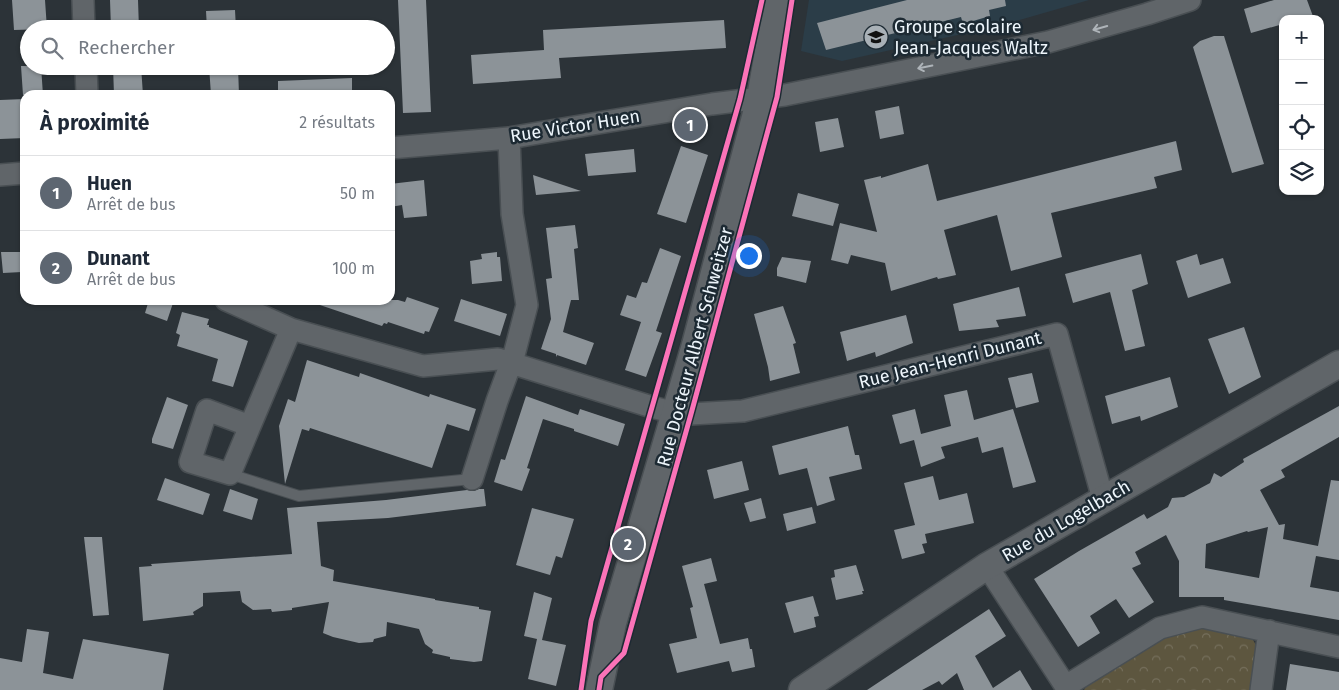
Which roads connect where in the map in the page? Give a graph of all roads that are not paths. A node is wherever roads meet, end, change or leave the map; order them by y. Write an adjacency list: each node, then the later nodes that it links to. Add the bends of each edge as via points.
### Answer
1 (83, 0): 4 (street)
2 (777, 0): 7 (street, Rue Docteur Albert Schweitzer)
3 (1190, 0): 7 (street, Rue Victor Huen, one-way to 7, via 1048,42)
4 (84, 20)
5 (86, 75): 6 (street)
6 (87, 90)
7 (760, 98): 8 (street, Rue Victor Huen); 16 (street, Rue Docteur Albert Schweitzer)
8 (509, 138): 9 (street, Rue Victor Huen); 14 (street, via 512,214 527,305)
9 (395, 148)
10 (20, 174): 11 (street)
11 (0, 175)
12 (235, 305): 13 (street)
13 (292, 329): 14 (street, via 423,366 498,359); 17 (street)
14 (511, 363): 16 (street); 19 (street)
15 (1339, 364): 20 (street, Rue du Logelbach)
16 (675, 413): 20 (street, Rue Jean-Henri Dunant, via 743,411 1057,334); 24 (street, Rue Docteur Albert Schweitzer, via 613,623)
17 (250, 426): 18 (street); 18 (street, via 207,410 190,462)
18 (230, 474): 19 (lane, via 299,496)
19 (472, 479)
20 (1103, 499): 21 (street, Rue du Logelbach)
21 (987, 566): 25 (street); 26 (street, Rue du Logelbach)
22 (1269, 630): 23 (street); 25 (street, via 1202,617 1160,628); 27 (street)
23 (1339, 646)
24 (602, 686)
25 (1067, 688)
26 (802, 690)
27 (1261, 690)

